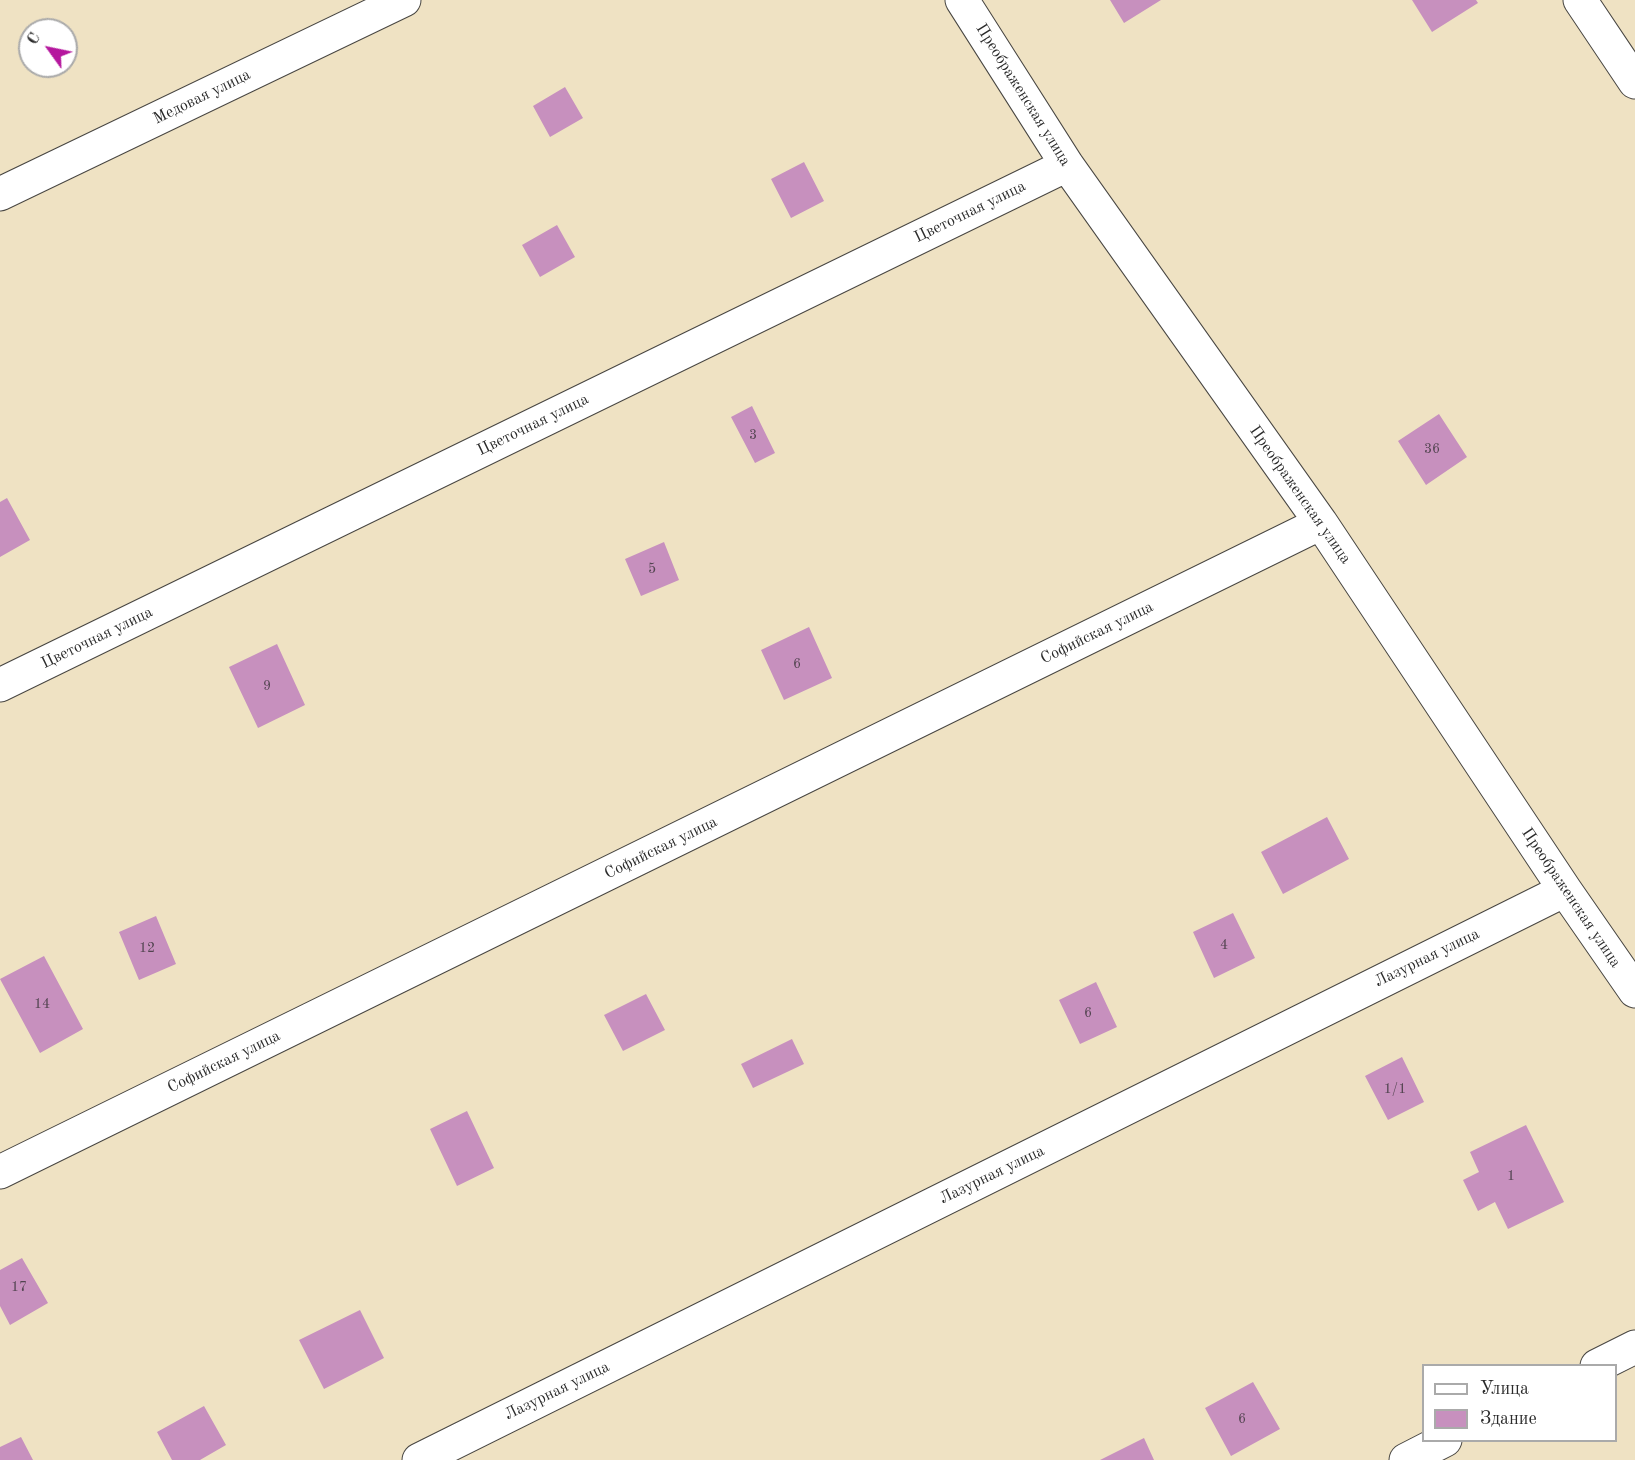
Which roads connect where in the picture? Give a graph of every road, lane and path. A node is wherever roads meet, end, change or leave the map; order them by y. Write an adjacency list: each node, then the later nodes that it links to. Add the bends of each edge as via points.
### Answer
1 (404, 0): 6 (street, Медовая улица)
2 (962, 0): 5 (street, Преображенская улица)
3 (1580, 0): 4 (street)
4 (1635, 82)
5 (1067, 165): 7 (street, Преображенская улица); 8 (street, Цветочная улица)
6 (0, 194)
7 (1321, 523): 9 (street, Преображенская улица); 11 (street, Софийская улица)
8 (0, 685)
9 (1565, 890): 10 (street, Преображенская улица); 15 (street, Лазурная улица)
10 (1635, 991)
11 (0, 1172)
12 (1635, 1347): 13 (street)
13 (1599, 1364)
14 (1441, 1442): 16 (street)
15 (419, 1460)
16 (1406, 1460)

